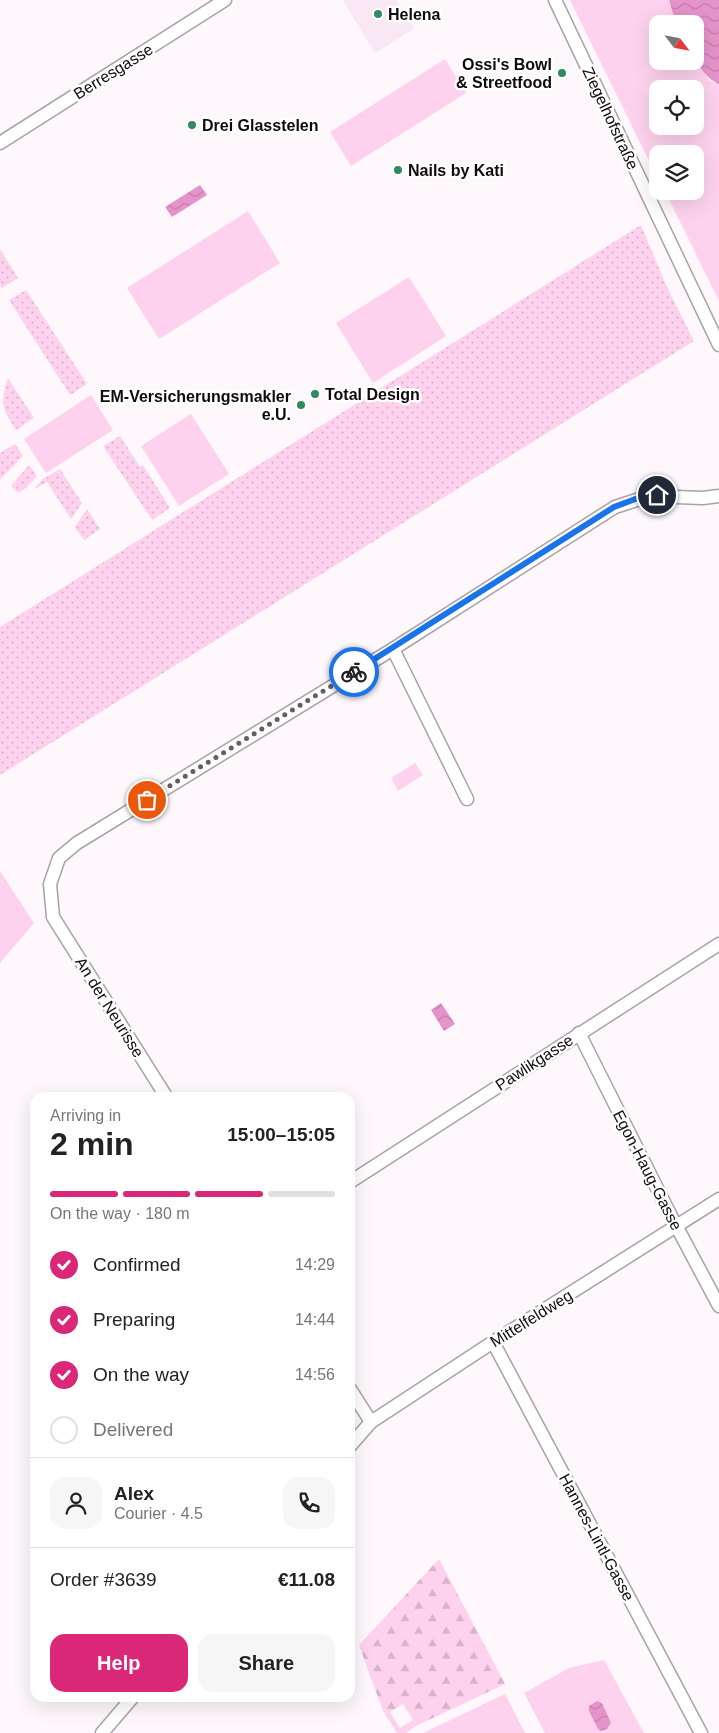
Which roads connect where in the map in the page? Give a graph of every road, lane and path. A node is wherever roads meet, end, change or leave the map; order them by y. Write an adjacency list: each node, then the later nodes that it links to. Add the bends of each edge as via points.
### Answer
1 (225, 0): 3 (street, Berresgasse)
2 (555, 0): 4 (street, Ziegelhofstraße)
3 (0, 143)
4 (719, 345)
5 (719, 496): 6 (street, via 649,496 614,507)
6 (393, 649): 7 (street); 10 (street, An der Neurisse, via 77,843 59,858 50,884 53,917)
7 (467, 799)
8 (719, 944): 9 (street, Pawlikgasse)
9 (579, 1033): 11 (street, Pawlikgasse); 13 (street, Egon-Haug-Gasse)
10 (163, 1092)
11 (355, 1179)
12 (719, 1199): 13 (street, Mittelfeldweg)
13 (677, 1226): 14 (street, Egon-Haug-Gasse); 15 (street, Mittelfeldweg)
14 (719, 1306)
15 (493, 1342): 17 (street, Mittelfeldweg); 21 (street, Hannes-Lintl-Gasse)
16 (355, 1397): 17 (street)
17 (371, 1422): 18 (street, Mittelfeldweg)
18 (355, 1440)
19 (129, 1702): 20 (street)
20 (102, 1733)
21 (701, 1733)

